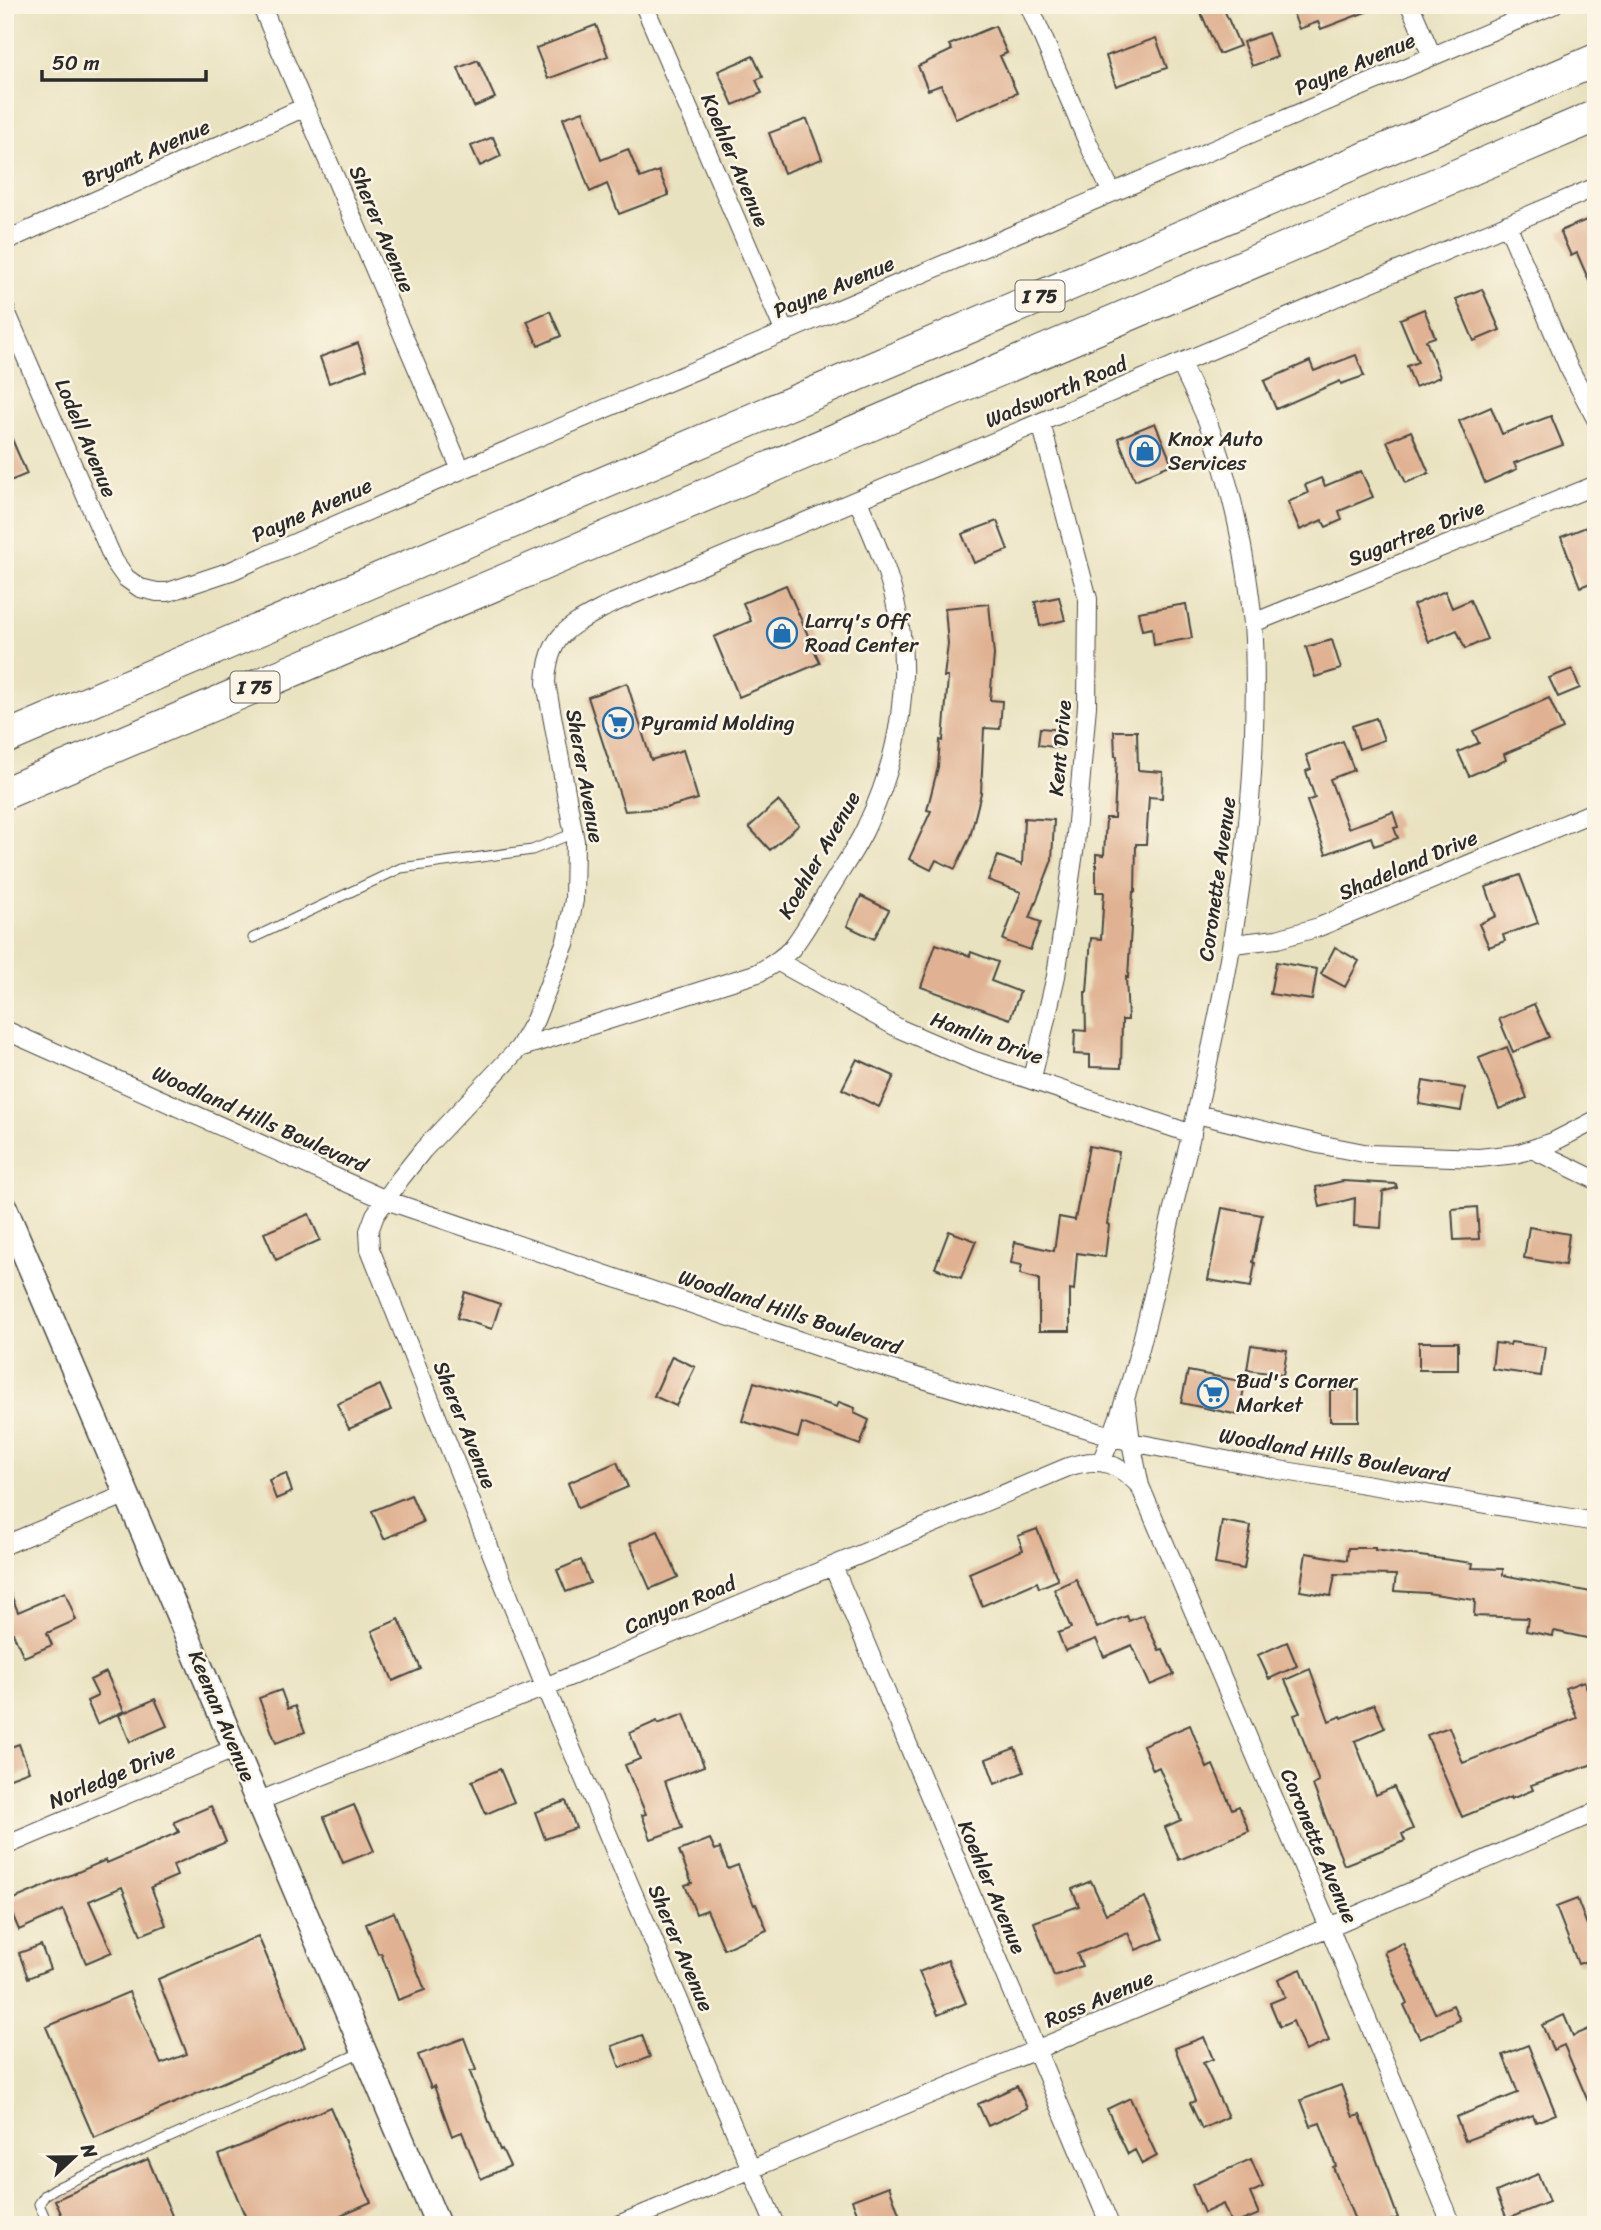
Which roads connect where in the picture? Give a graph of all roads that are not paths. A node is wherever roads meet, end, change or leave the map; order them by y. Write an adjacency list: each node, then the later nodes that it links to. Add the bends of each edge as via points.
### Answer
1 (261, 5): 8 (street, Sherer Avenue)
2 (644, 5): 15 (street, Koehler Avenue)
3 (1029, 5): 11 (street)
4 (1410, 5): 6 (street)
5 (1553, 5): 6 (street, Payne Avenue)
6 (1432, 56): 11 (street, Payne Avenue)
7 (1596, 60): 25 (highway, I 75)
8 (305, 107): 13 (street, Bryant Avenue); 19 (street, Sherer Avenue)
9 (1596, 116): 26 (highway, I 75)
10 (1596, 187): 12 (street, Wadsworth Road)
11 (1112, 193): 15 (street, Payne Avenue)
12 (1507, 224): 16 (street, Wadsworth Road); 17 (street)
13 (5, 241)
14 (5, 309): 22 (street, Lodell Avenue, via 114,561)
15 (785, 333): 19 (street, Payne Avenue)
16 (1181, 363): 18 (street, Wadsworth Road); 23 (street, Coronette Avenue, via 1207,421 1223,473)
17 (1596, 419)
18 (1041, 423): 21 (street, Wadsworth Road); 34 (street, Kent Drive, via 1088,599 1087,706 1056,976)
19 (461, 470): 22 (street, Payne Avenue, via 231,571 168,592 140,588)
20 (1596, 485): 23 (street, Sugartree Drive)
21 (858, 501): 24 (street, Wadsworth Road, via 611,604 567,629); 31 (street, Koehler Avenue, via 885,563 900,628 903,679 895,747 867,826 792,947)
22 (131, 581)
23 (1253, 623): 30 (street, Coronette Avenue, via 1252,786)
24 (548, 658): 28 (street, Sherer Avenue, via 546,683)
25 (5, 738)
26 (5, 793)
27 (1596, 811): 30 (street, Shadeland Drive, via 1319,927 1277,939)
28 (574, 833): 29 (lane, via 532,850 401,868); 33 (street, Sherer Avenue, via 574,900 566,941)
29 (253, 938)
30 (1233, 944): 35 (street, Coronette Avenue)
31 (777, 961): 33 (street, Koehler Avenue, via 758,973); 34 (street, Hamlin Drive, via 900,1029 972,1060)
32 (5, 1030): 40 (street, Woodland Hills Boulevard)
33 (519, 1048): 40 (street, Sherer Avenue, via 423,1150)
34 (1032, 1078): 37 (street, Hamlin Drive)
35 (1196, 1114): 37 (street, Coronette Avenue); 38 (street, via 1369,1154 1479,1158)
36 (1596, 1120): 38 (street)
37 (1192, 1134): 43 (street, Coronette Avenue)
38 (1532, 1149): 39 (street)
39 (1596, 1180)
40 (386, 1200): 44 (street, Woodland Hills Boulevard, via 824,1349); 53 (street, Sherer Avenue, via 369,1231 370,1249)
41 (5, 1208): 42 (street, Keenan Avenue)
42 (12, 1242): 49 (street, Keenan Avenue)
43 (1125, 1400): 44 (street, Coronette Avenue); 45 (street, Coronette Avenue)
44 (1112, 1436): 45 (street, Woodland Hills Boulevard); 46 (street, Coronette Avenue)
45 (1131, 1442): 48 (street, Coronette Avenue); 50 (street, Woodland Hills Boulevard)
46 (1101, 1461): 47 (street, Canyon Road); 52 (street, Canyon Road, via 1068,1467)
47 (1119, 1467): 48 (street, Coronette Avenue)
48 (1140, 1486): 58 (street, Coronette Avenue)
49 (127, 1494): 51 (street); 54 (street, Keenan Avenue)
50 (1596, 1522)
51 (5, 1545)
52 (833, 1566): 53 (street, Canyon Road); 59 (street, Koehler Avenue)
53 (545, 1687): 55 (street, Canyon Road); 61 (street, Sherer Avenue)
54 (236, 1748): 55 (street, Keenan Avenue); 57 (street, Norledge Drive)
55 (259, 1801): 60 (street, Keenan Avenue)
56 (1596, 1812): 58 (street, Ross Avenue)
57 (5, 1846)
58 (1329, 1927): 59 (street, Ross Avenue); 67 (street, Coronette Avenue)
59 (1036, 2049): 61 (street, Ross Avenue); 66 (street, Koehler Avenue)
60 (364, 2051): 62 (lane, via 57,2188 39,2204); 63 (street, Keenan Avenue)
61 (751, 2168): 64 (street, Ross Avenue); 65 (street, Sherer Avenue)
62 (48, 2225)
63 (438, 2225)
64 (618, 2225)
65 (775, 2225)
66 (1110, 2225)
67 (1452, 2225)

